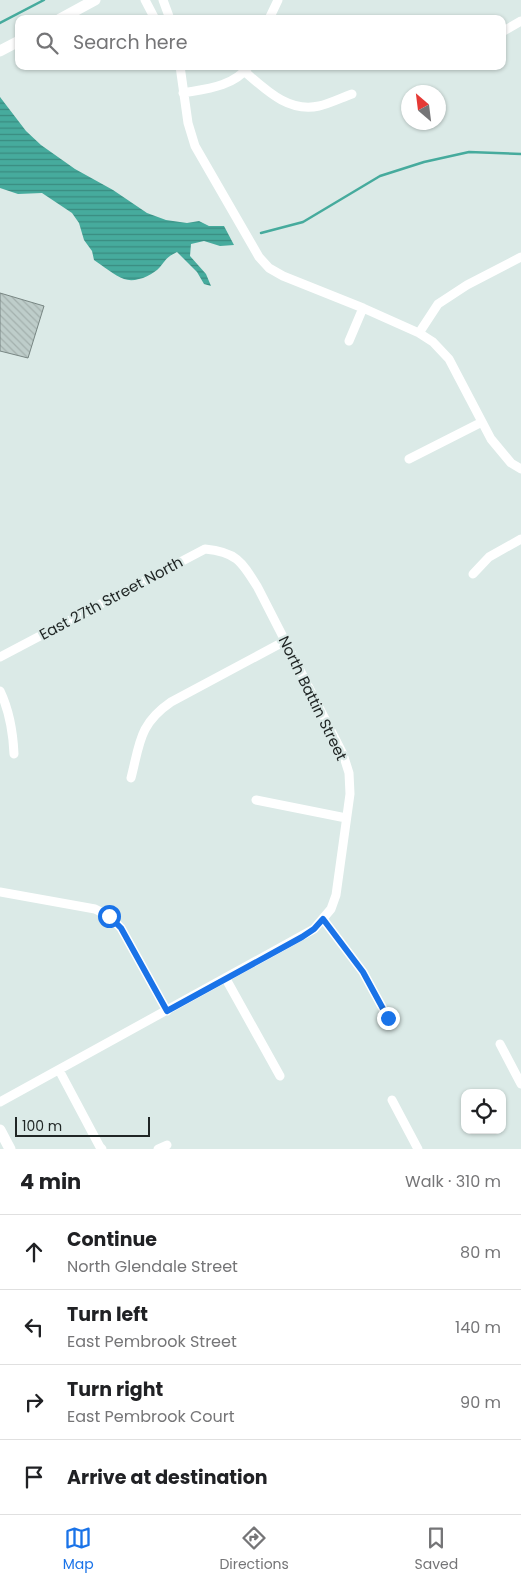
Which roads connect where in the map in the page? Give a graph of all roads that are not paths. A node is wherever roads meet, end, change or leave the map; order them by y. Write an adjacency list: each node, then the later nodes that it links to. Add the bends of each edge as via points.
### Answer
1 (95, 0): 5 (main road)
2 (145, 0): 6 (street)
3 (163, 0): 7 (street)
4 (278, 0): 8 (street)
5 (67, 15)
6 (153, 15)
7 (169, 15)
8 (271, 15)
9 (521, 21): 10 (street)
10 (506, 30)
11 (15, 43): 12 (main road)
12 (0, 51)
13 (180, 70): 16 (street)
14 (244, 70): 16 (street, via 219,86)
15 (247, 70): 17 (street, via 283,102 301,107 319,106)
16 (183, 93): 19 (street, via 195,146 259,256 269,268 283,276)
17 (352, 94)
18 (521, 258): 20 (street, via 467,285 438,304)
19 (362, 308): 20 (street); 21 (street)
20 (420, 333): 22 (street, via 449,359)
21 (349, 341)
22 (482, 422): 23 (street); 24 (street, via 491,439 511,463)
23 (410, 459)
24 (521, 469)
25 (521, 540): 27 (street, via 489,557)
26 (225, 552): 28 (street, North Battin Street, via 244,565); 29 (street, East 27th Street North, via 204,549)
27 (473, 574)
28 (285, 641): 32 (street, via 157,712 145,726); 34 (street, North Battin Street, via 343,754 349,773 350,794)
29 (0, 656)
30 (0, 691): 31 (street, via 8,708)
31 (14, 754)
32 (131, 778)
33 (256, 800): 34 (street)
34 (346, 818): 36 (street, North Battin Street, via 336,895)
35 (0, 892): 38 (street, via 95,909 109,916 121,928)
36 (323, 919): 37 (street, North Battin Street, via 302,937); 39 (street, via 363,972)
37 (226, 979): 38 (street, North Battin Street); 42 (street)
38 (167, 1011): 41 (street, North Battin Street)
39 (388, 1018)
40 (500, 1044): 43 (street)
41 (58, 1070): 45 (street, North Battin Street); 48 (street)
42 (280, 1076)
43 (521, 1084)
44 (392, 1100): 49 (street)
45 (0, 1102)
46 (0, 1130): 47 (main road)
47 (10, 1149)
48 (102, 1149)
49 (418, 1149)

